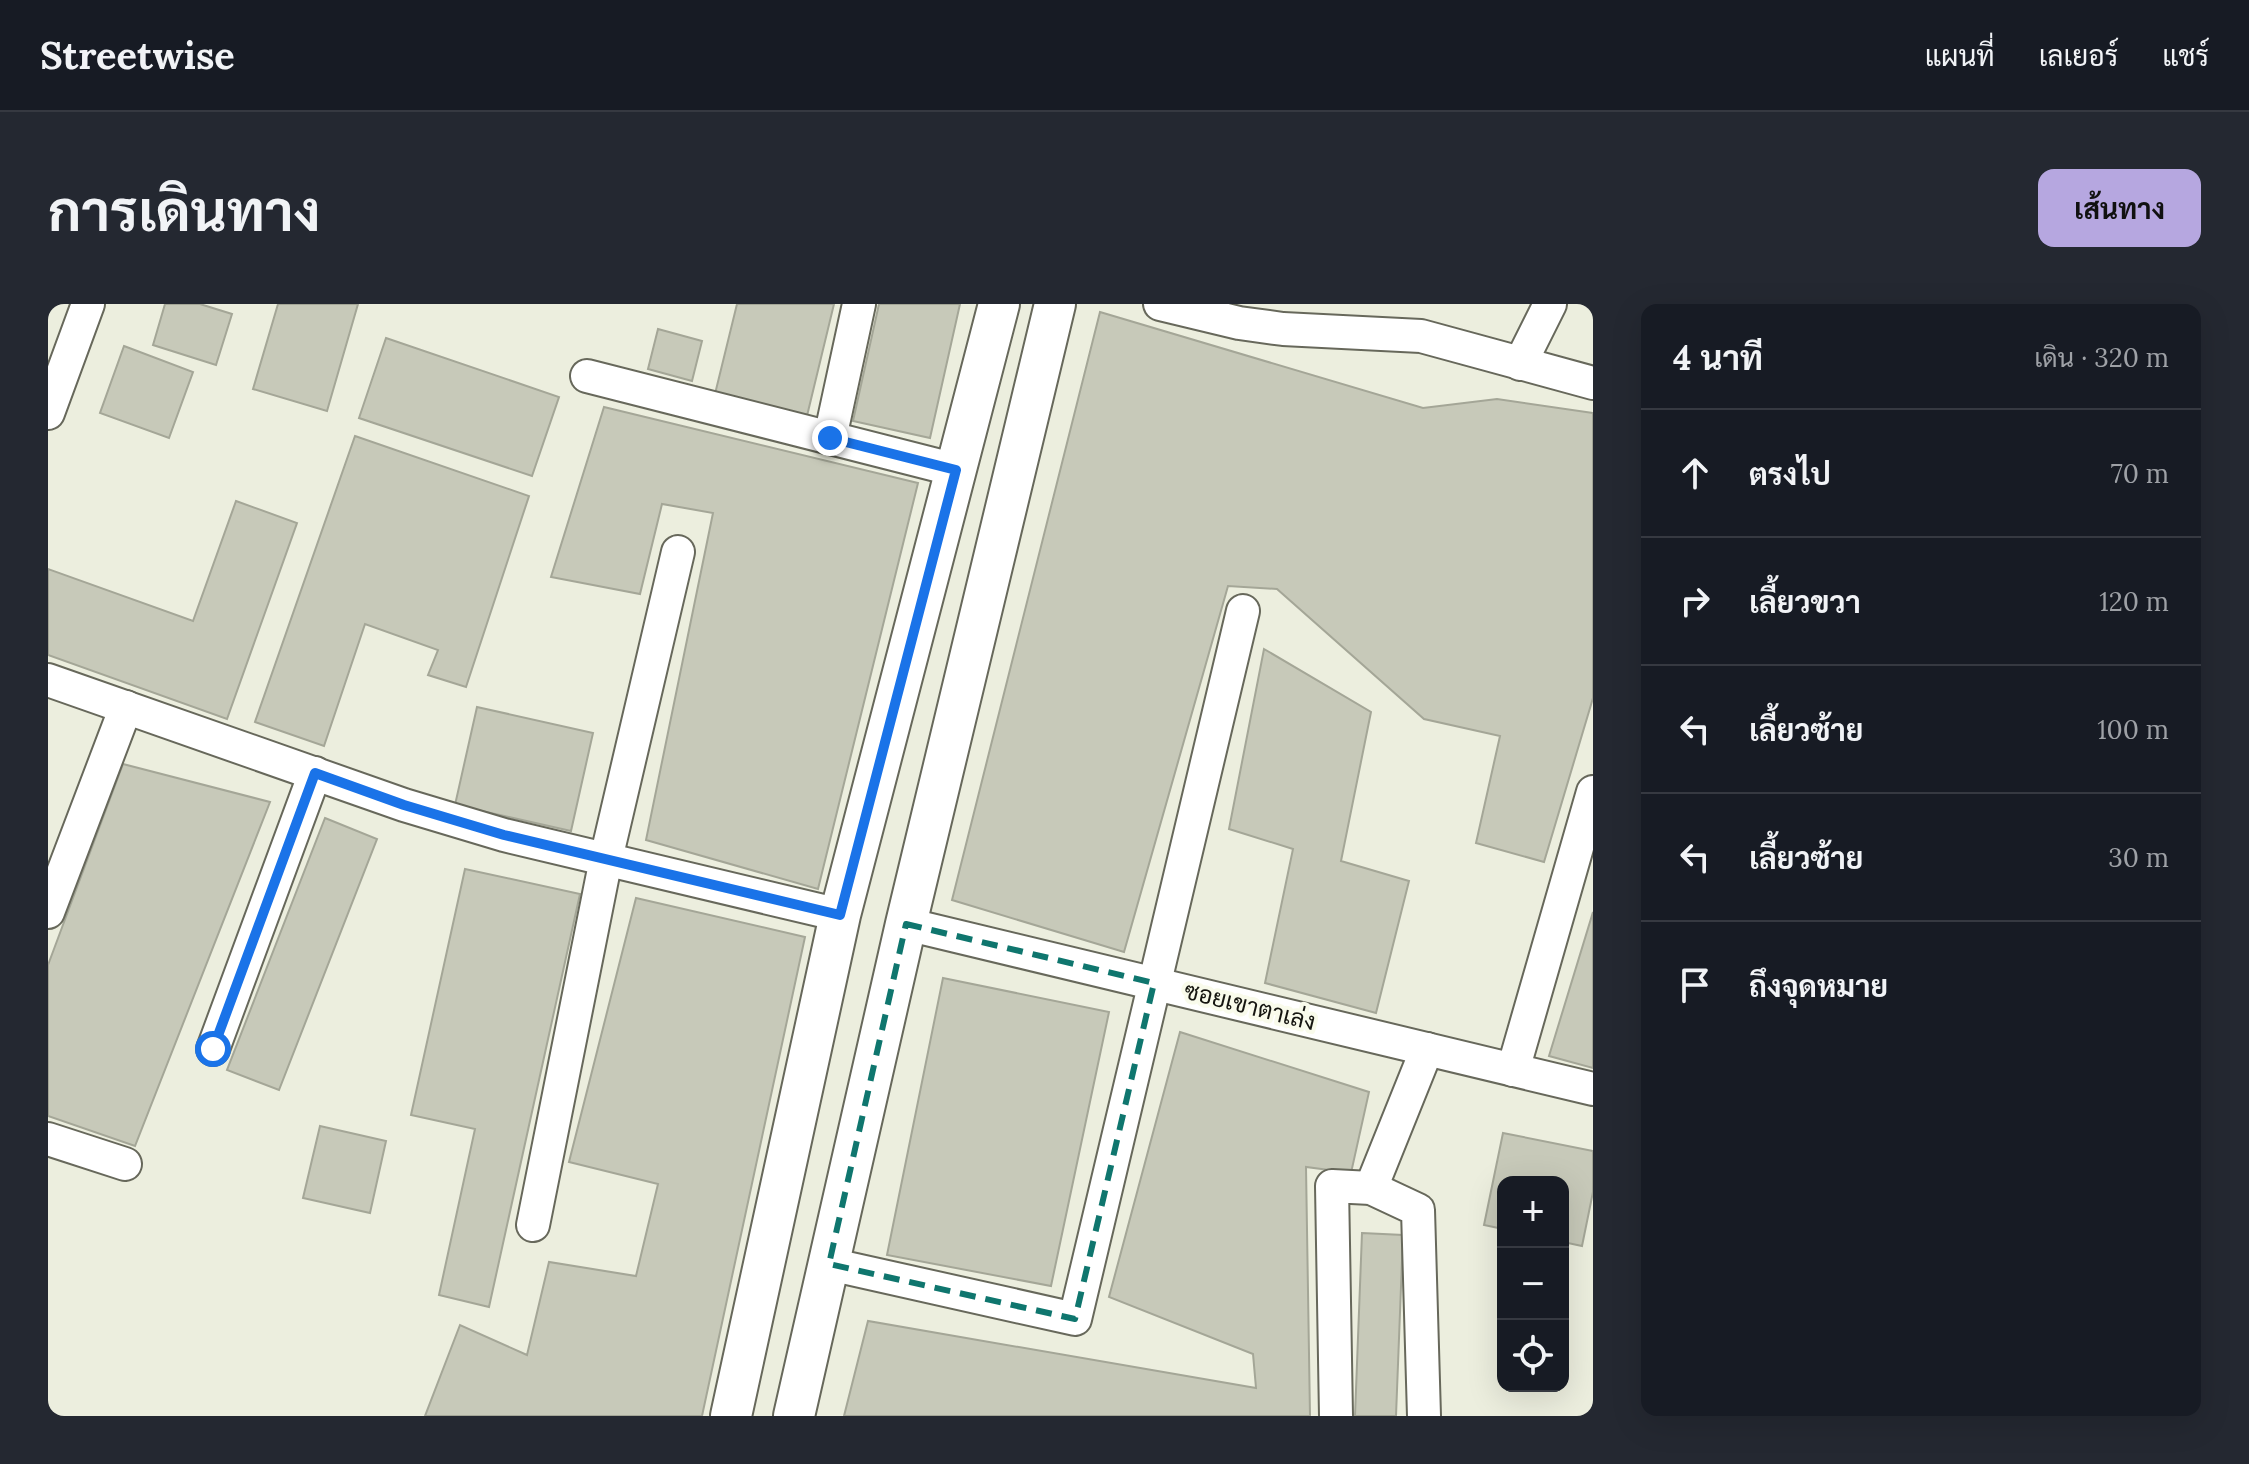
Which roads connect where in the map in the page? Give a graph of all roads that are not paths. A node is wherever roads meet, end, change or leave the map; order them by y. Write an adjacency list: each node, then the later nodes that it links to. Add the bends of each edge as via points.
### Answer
1 (88, 304): 10 (street)
2 (859, 304): 11 (street)
3 (999, 304): 12 (main road)
4 (1055, 304): 22 (main road)
5 (1160, 304): 7 (street, via 1269,327 1421,336)
6 (1550, 304): 7 (street)
7 (1520, 364): 9 (street)
8 (587, 376): 11 (street)
9 (1593, 383)
10 (48, 413)
11 (830, 438): 12 (street)
12 (956, 470): 21 (main road)
13 (678, 552): 19 (street)
14 (1243, 611): 23 (street)
15 (48, 680): 16 (street)
16 (126, 707): 17 (street); 20 (street)
17 (315, 773): 19 (street, via 504,835); 24 (street)
18 (1593, 792): 26 (street)
19 (606, 859): 21 (street); 31 (street)
20 (48, 912)
21 (840, 915): 33 (main road)
22 (906, 924): 23 (street, ซอยเขาตาเล่ง); 32 (main road)
23 (1154, 983): 25 (street, ซอยเขาตาเล่ง); 32 (street, via 1075,1319)
24 (213, 1049)
25 (1427, 1049): 26 (street, ซอยเขาตาเล่ง); 30 (street)
26 (1513, 1070): 27 (street, ซอยเขาตาเล่ง)
27 (1593, 1089)
28 (48, 1139): 29 (street)
29 (125, 1164)
30 (1371, 1188): 35 (street, via 1332,1186); 36 (street, via 1418,1210)
31 (533, 1225)
32 (829, 1264): 34 (main road)
33 (731, 1416)
34 (794, 1416)
35 (1336, 1416)
36 (1424, 1416)

